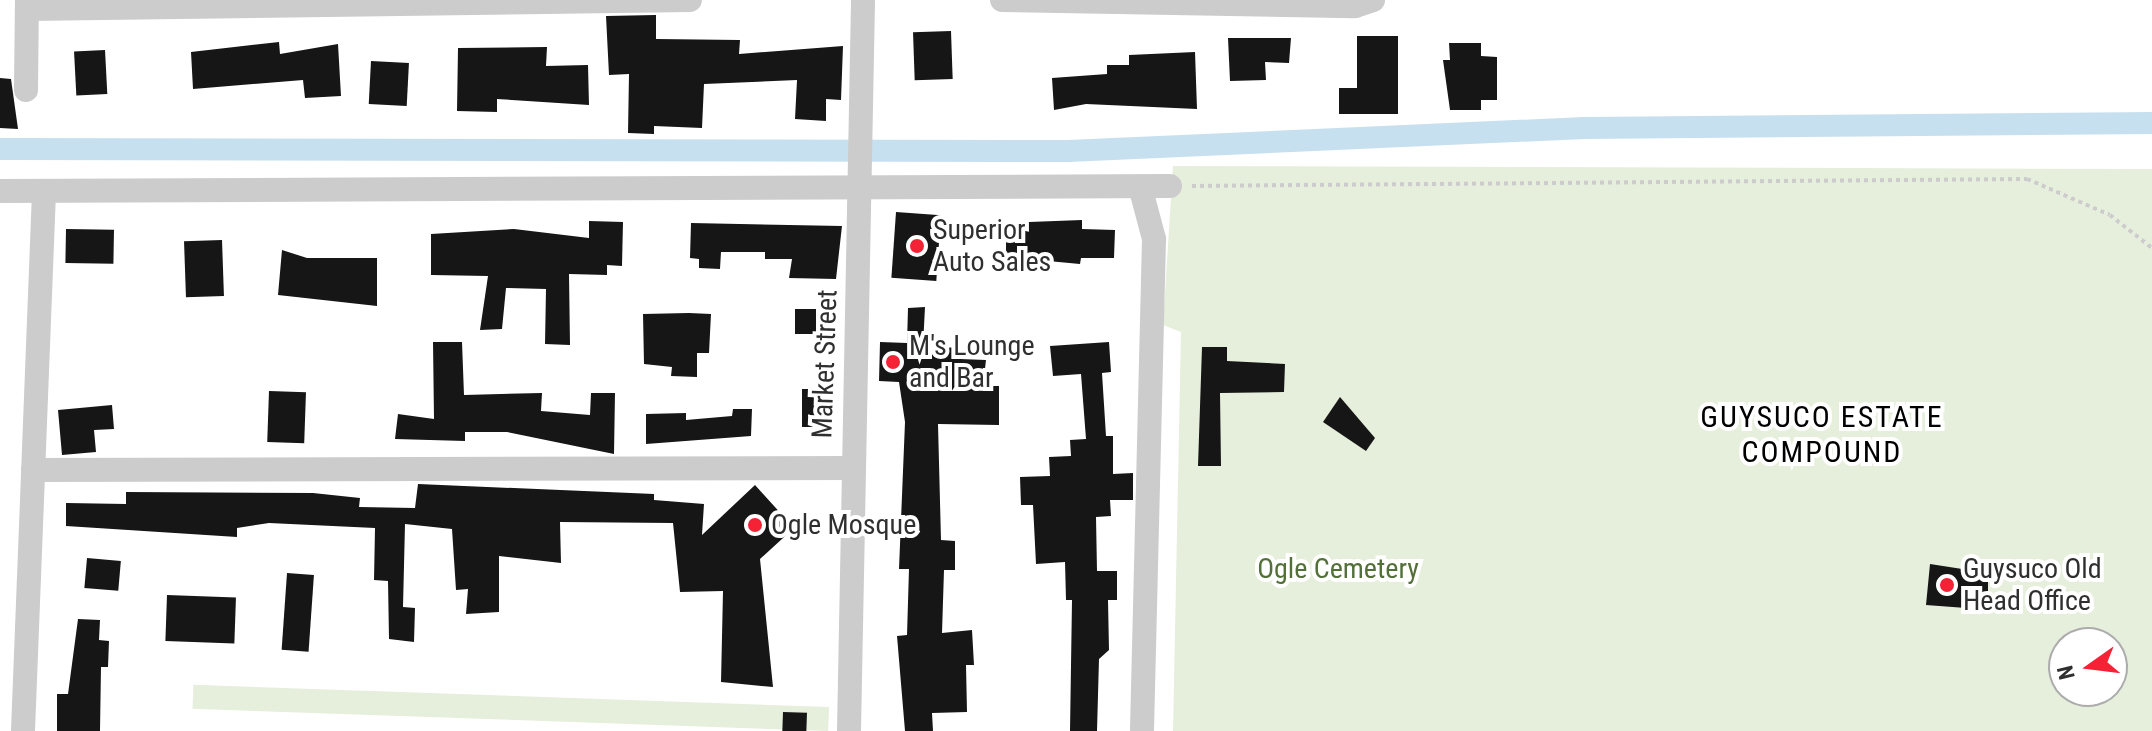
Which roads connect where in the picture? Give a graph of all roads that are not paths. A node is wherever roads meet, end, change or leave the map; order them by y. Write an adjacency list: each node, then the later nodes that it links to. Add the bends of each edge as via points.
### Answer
1 (690, 0): 5 (street)
2 (863, 0): 8 (street, Market Street)
3 (1002, 0): 4 (street, via 1355,6)
4 (1373, 0)
5 (456, 2): 6 (street)
6 (27, 5): 7 (street)
7 (26, 90)
8 (862, 177): 10 (street, via 1109,183); 12 (street); 13 (street, Market Street)
9 (1170, 186): 10 (street)
10 (1141, 190): 17 (street, via 1154,239)
11 (0, 191): 12 (street)
12 (44, 191): 14 (street)
13 (852, 468): 14 (street); 16 (street, Market Street)
14 (33, 470): 15 (street)
15 (23, 731)
16 (849, 731)
17 (1142, 731)

